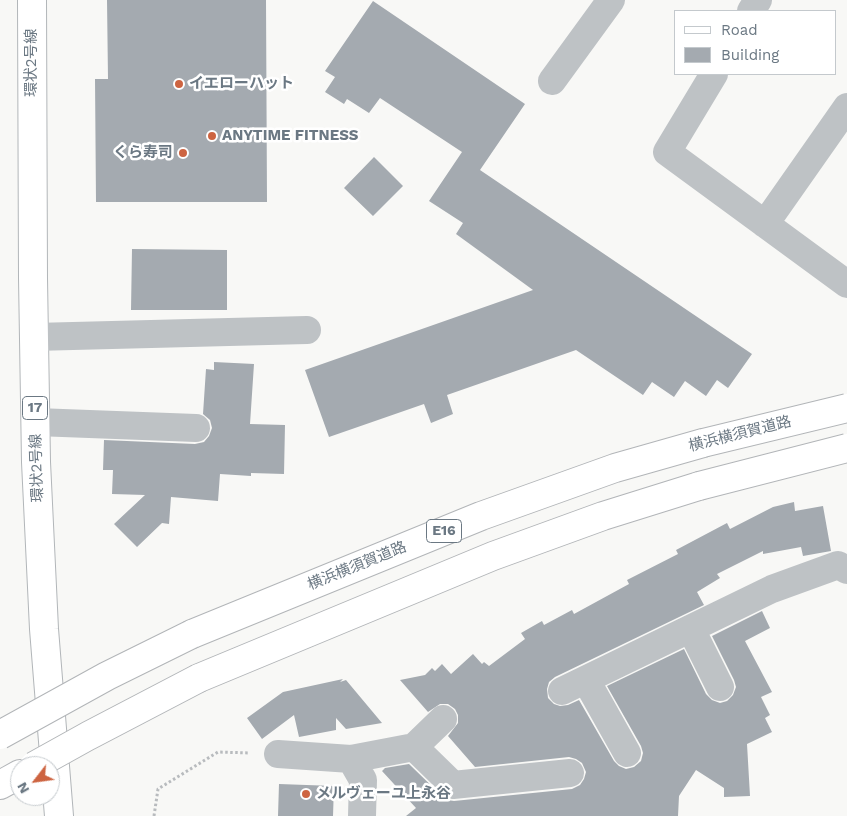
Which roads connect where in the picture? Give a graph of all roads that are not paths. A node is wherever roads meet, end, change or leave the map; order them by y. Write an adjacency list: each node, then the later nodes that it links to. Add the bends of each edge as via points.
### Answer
1 (32, 0): 9 (main road, 環状2号線 / 17)
2 (611, 0): 4 (street)
3 (713, 75): 6 (street, via 667,152)
4 (552, 81)
5 (847, 107): 6 (street)
6 (765, 224): 7 (street)
7 (847, 284)
8 (307, 330): 9 (street)
9 (34, 337): 11 (main road, 環状2号線 / 17)
10 (847, 408): 18 (main road, 横浜横須賀道路 / E16, bridge, via 615,468 481,516 192,634 106,676)
11 (36, 422): 12 (street); 25 (main road, 環状2号線 / 17, via 44,629)
12 (196, 428)
13 (847, 448): 22 (main road, bridge, via 699,486 493,556 199,678)
14 (847, 570): 15 (street, via 838,565 772,589)
15 (691, 629): 16 (street); 20 (street, via 574,686)
16 (720, 686)
17 (442, 719): 19 (street)
18 (0, 736)
19 (414, 747): 23 (street); 24 (street, via 453,784)
20 (627, 753)
21 (278, 754): 23 (street)
22 (52, 756)
23 (351, 759): 26 (street, via 363,780)
24 (570, 773)
25 (60, 816)
26 (362, 816)

